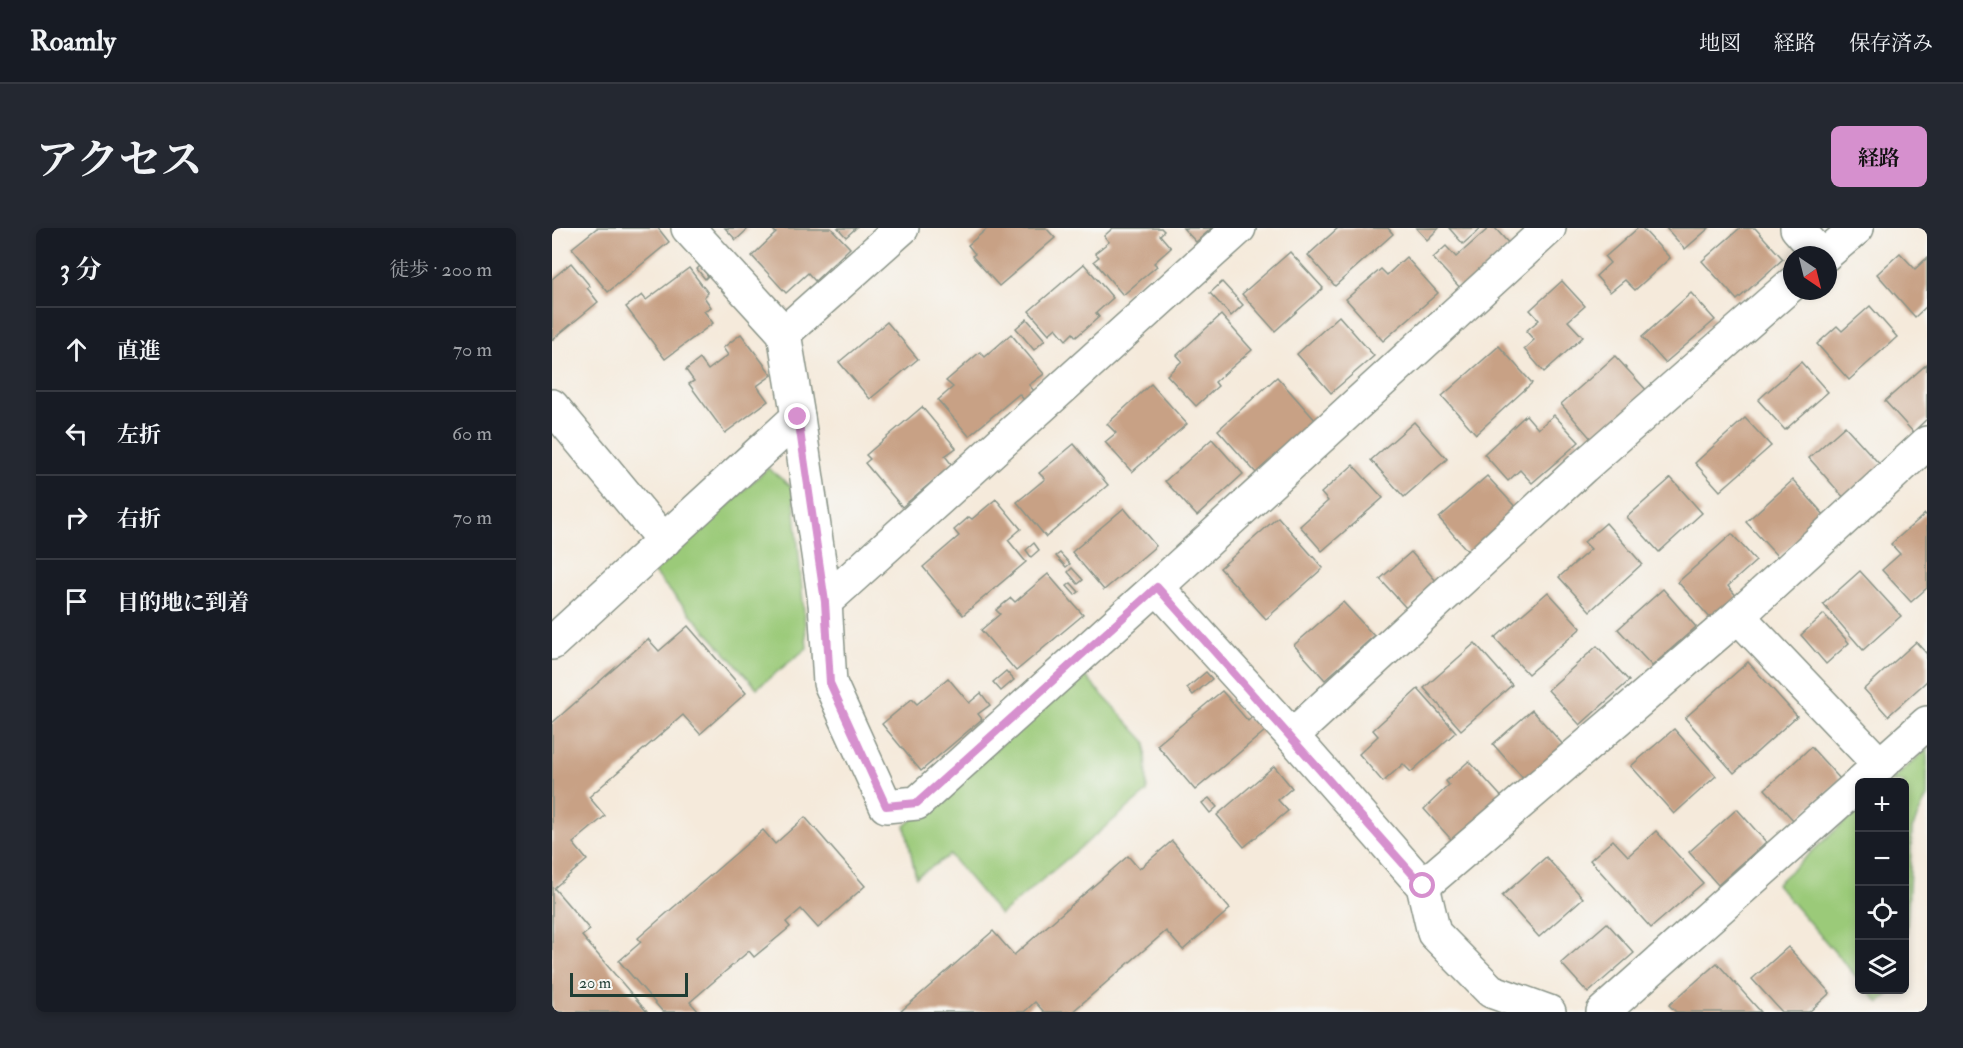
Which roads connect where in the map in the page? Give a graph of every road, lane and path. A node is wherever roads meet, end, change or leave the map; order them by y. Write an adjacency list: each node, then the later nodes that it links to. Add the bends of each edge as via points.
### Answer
1 (688, 228): 10 (street)
2 (902, 228): 10 (street)
3 (1239, 228): 16 (street)
4 (1549, 228): 15 (street)
5 (1797, 228): 7 (street)
6 (1857, 228): 8 (street)
7 (1814, 246)
8 (1834, 246)
9 (1783, 292): 20 (street, via 1583,467)
10 (784, 333): 12 (street)
11 (552, 406): 14 (street)
12 (798, 417): 14 (street); 16 (street)
13 (1927, 443): 17 (street)
14 (664, 541): 18 (street)
15 (1157, 587): 16 (street, via 917,803 886,806 830,683); 20 (street)
16 (825, 602)
17 (1738, 616): 21 (street); 22 (street)
18 (552, 643)
19 (1927, 723): 21 (street)
20 (1292, 736): 22 (street)
21 (1867, 777): 24 (street)
22 (1423, 886): 23 (street, via 1434,933 1491,991)
23 (1549, 1012)
24 (1603, 1012)

